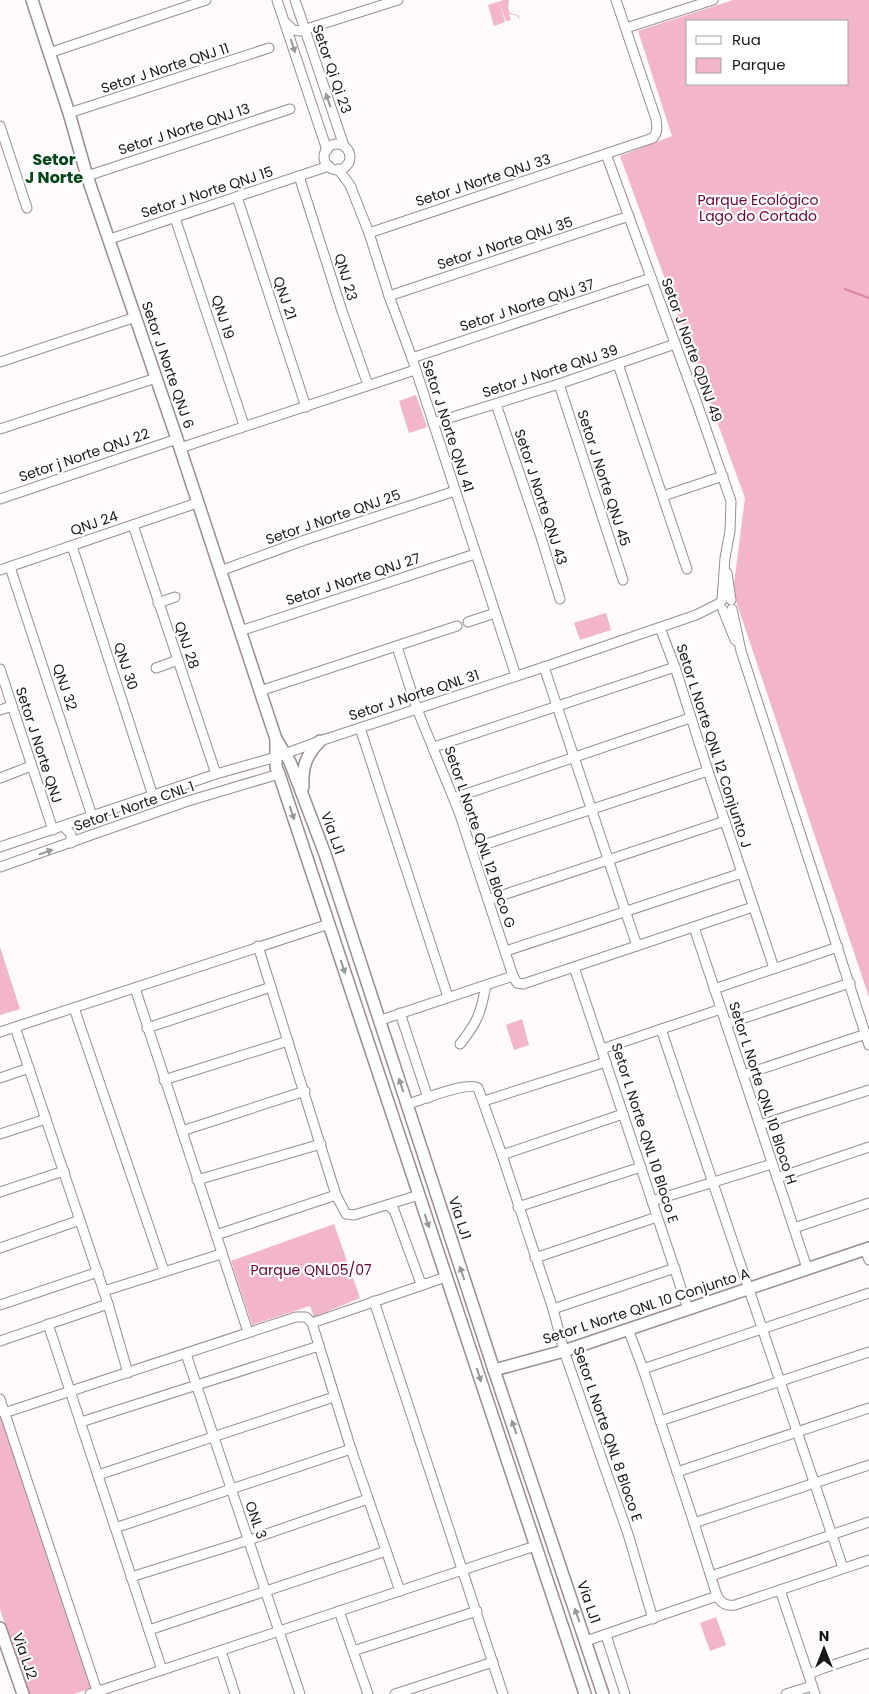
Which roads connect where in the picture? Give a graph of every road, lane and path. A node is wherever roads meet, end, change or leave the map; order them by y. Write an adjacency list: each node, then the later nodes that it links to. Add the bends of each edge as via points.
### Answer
1 (32, 0): 13 (main road, Setor J Norte QNJ 6)
2 (206, 0): 13 (street)
3 (277, 0): 9 (street)
4 (295, 0): 11 (street, Setor Qi Qi 23)
5 (398, 0): 8 (street)
6 (616, 0): 10 (street)
7 (714, 0): 10 (street)
8 (382, 2): 11 (street)
9 (285, 22): 11 (street, via 293,30); 19 (street, one-way to 19)
10 (626, 28): 18 (street, Setor J Norte QNJ 33, via 656,119 656,134 653,138)
11 (305, 30): 17 (street, Setor Qi Qi 23, one-way to 11)
12 (269, 48): 15 (street, Setor J Norte QNJ 11)
13 (49, 53): 15 (main road, Setor J Norte QNJ 6)
14 (290, 109): 21 (street, Setor J Norte QNJ 13)
15 (69, 114): 21 (main road, Setor J Norte QNJ 6)
16 (0, 126): 25 (street)
17 (344, 146): 19 (street, via 336,144 329,147); 20 (street, via 349,151)
18 (606, 154): 26 (street, Setor J Norte QDNJ 49); 28 (street, Setor J Norte QNJ 33)
19 (330, 161): 20 (street, via 346,166); 22 (street, Setor J Norte QNJ 15); 23 (street)
20 (349, 163): 23 (street)
21 (87, 176): 29 (main road, Setor J Norte QNJ 6)
22 (299, 176): 24 (street, Setor J Norte QNJ 15); 40 (street, QNJ 23)
23 (350, 185): 28 (street, Setor J Norte QNJ 41)
24 (237, 197): 27 (street, Setor J Norte QNJ 15); 42 (street, QNJ 21)
25 (27, 208)
26 (629, 216): 30 (street, Setor J Norte QDNJ 49); 31 (street, Setor J Norte QNJ 35)
27 (175, 218): 29 (street, Setor J Norte QNJ 15); 44 (street, QNJ 19)
28 (369, 233): 31 (street, Setor J Norte QNJ 41)
29 (110, 238): 32 (main road, Setor J Norte QNJ 6)
30 (651, 278): 33 (street, Setor J Norte QDNJ 49); 34 (street, Setor J Norte QNJ 37)
31 (388, 296): 34 (street, Setor J Norte QNJ 41)
32 (136, 317): 35 (street); 38 (main road, Setor J Norte QNJ 6)
33 (675, 344): 36 (street, Setor J Norte QNJ 39); 47 (street, Setor J Norte QDNJ 49)
34 (412, 358): 37 (street, Setor J Norte QNJ 41)
35 (0, 362)
36 (618, 364): 39 (street, Setor J Norte QNJ 39); 49 (street)
37 (415, 370): 40 (street); 43 (street, Setor J Norte QNJ 41)
38 (156, 378): 45 (street); 46 (main road, Setor J Norte QNJ 6)
39 (559, 384): 41 (street, Setor J Norte QNJ 39); 59 (street, Setor J Norte QNJ 45)
40 (368, 385): 42 (street)
41 (496, 404): 43 (street, Setor J Norte QNJ 39); 61 (street, Setor J Norte QNJ 43)
42 (306, 407): 44 (street)
43 (433, 423): 48 (street, Setor J Norte QNJ 41)
44 (244, 425): 46 (street)
45 (0, 429)
46 (179, 443): 50 (street, Setor j Norte QNJ 22); 51 (main road, Setor J Norte QNJ 6)
47 (723, 476): 49 (street); 63 (street, Setor J Norte QDNJ 49, via 732,511 725,558)
48 (455, 491): 54 (street, Setor J Norte QNJ 41); 58 (street, Setor J Norte QNJ 25)
49 (664, 496): 56 (street)
50 (0, 498)
51 (197, 503): 52 (street, QNJ 24); 58 (main road, Setor J Norte QNJ 6)
52 (133, 525): 53 (street, QNJ 24); 62 (street, QNJ 28)
53 (72, 546): 55 (street, QNJ 24); 93 (street, QNJ 30)
54 (475, 554): 64 (street, Setor J Norte QNJ 41); 68 (street, Setor J Norte QNJ 27)
55 (10, 567): 57 (street, QNJ 24); 97 (street, QNJ 32)
56 (687, 569)
57 (0, 570)
58 (220, 571): 68 (main road, Setor J Norte QNJ 6)
59 (622, 580)
60 (175, 597): 62 (street)
61 (560, 599)
62 (158, 603): 70 (street, QNJ 28)
63 (725, 605): 67 (street, Setor J Norte QNL 31); 118 (street, Setor J Norte QDNJ 49)
64 (495, 613): 65 (street); 75 (street, Setor J Norte QNJ 41)
65 (468, 622)
66 (457, 626): 69 (street)
67 (660, 628): 71 (street, Setor J Norte QNL 31); 73 (street, Setor L Norte QNL 12 Conjunto J)
68 (240, 631): 76 (main road, Setor J Norte QNJ 6)
69 (397, 647): 76 (street); 79 (street, Setor L Norte QNL 12 Bloco G)
70 (178, 660): 72 (street); 89 (street, QNJ 28)
71 (544, 667): 75 (street, Setor J Norte QNL 31); 78 (street)
72 (156, 668)
73 (675, 668): 78 (street); 81 (street, Setor L Norte QNL 12 Conjunto J)
74 (0, 669): 77 (street, Setor J Norte QNJ)
75 (516, 676): 79 (street, Setor J Norte QNL 31)
76 (260, 691): 85 (main road, Setor J Norte QNJ 6)
77 (12, 706): 80 (street); 87 (street, Setor J Norte QNJ)
78 (558, 706): 84 (street); 86 (street)
79 (417, 709): 82 (street, Setor J Norte QNL 31); 84 (street, Setor L Norte QNL 12 Bloco G)
80 (0, 710)
81 (690, 718): 86 (street); 88 (street, Setor L Norte QNL 12 Conjunto J)
82 (360, 728): 83 (street, Setor J Norte QNL 31); 130 (street)
83 (320, 741): 85 (street, Setor J Norte QNL 31); 94 (main road, via 310,752 303,768)
84 (434, 747): 95 (street, Setor L Norte QNL 12 Bloco G)
85 (281, 755): 89 (street, Setor J Norte QNL 31); 90 (main road, via 276,767); 94 (main road, Via LJ1)
86 (575, 758): 95 (street); 96 (street)
87 (31, 766): 91 (street); 101 (street, Setor J Norte QNJ)
88 (708, 771): 96 (street); 99 (street, Setor L Norte QNL 12 Conjunto J)
89 (220, 773): 92 (street, QNJ 28, via 230,777); 93 (street, Setor J Norte QNL 31)
90 (279, 774): 92 (street, Setor L Norte CNL 1); 107 (main road, one-way to 107)
91 (0, 778)
92 (230, 788): 102 (street, Setor L Norte CNL 1)
93 (153, 796): 97 (street, Setor J Norte QNL 31)
94 (304, 796): 106 (main road, Via LJ1)
95 (454, 798): 105 (street, Setor L Norte QNL 12 Bloco G)
96 (592, 809): 105 (street); 108 (street)
97 (92, 816): 98 (street, Setor J Norte QNL 31)
98 (82, 820): 100 (street, Setor J Norte QNL 31); 102 (street, via 79,830)
99 (725, 821): 108 (street); 110 (street, Setor L Norte QNL 12 Conjunto J)
100 (63, 826): 101 (street, Setor J Norte QNL 31); 103 (street, via 71,834)
101 (53, 830): 104 (street, Setor J Norte QNL 31)
102 (86, 838): 103 (street, Setor L Norte CNL 1)
103 (71, 843): 109 (street, Setor L Norte CNL 1, one-way to 103)
104 (0, 847)
105 (471, 849): 111 (street, Setor L Norte QNL 12 Bloco G)
106 (325, 854): 107 (main road, via 311,853); 128 (main road, Via LJ1)
107 (307, 859): 114 (main road)
108 (610, 861): 111 (street); 113 (street)
109 (0, 867)
110 (742, 873): 112 (street, Setor L Norte QNL 12 Conjunto J); 113 (street)
111 (488, 900): 119 (street, Setor L Norte QNL 12 Bloco G)
112 (753, 907): 115 (street); 121 (street, Setor L Norte QNL 12 Conjunto J)
113 (626, 911): 117 (street); 119 (street)
114 (329, 924): 116 (street); 129 (main road, one-way to 129)
115 (694, 927): 117 (street); 127 (street, Setor L Norte QNL 10 Bloco H)
116 (258, 946): 125 (street); 126 (street)
117 (637, 946): 120 (street)
118 (838, 947): 121 (street); 123 (street, Setor J Norte QDNJ 49)
119 (506, 951): 122 (street, Setor L Norte QNL 12 Bloco G)
120 (574, 967): 122 (street, via 523,984); 144 (street, Setor L Norte QNL 10 Bloco E)
121 (774, 968): 127 (street)
122 (514, 978): 124 (street)
123 (850, 984): 135 (street); 140 (street, Setor J Norte QDNJ 49)
124 (486, 985): 130 (street); 142 (street, via 478,1018)
125 (271, 987): 137 (street); 141 (street)
126 (135, 988): 131 (street); 137 (street)
127 (714, 989): 132 (street, Setor L Norte QNL 10 Bloco H)
128 (371, 992): 129 (main road, via 366,998 356,999); 134 (main road, Via LJ1)
129 (353, 996): 161 (main road)
130 (448, 997): 133 (street)
131 (74, 1008): 136 (street); 190 (street)
132 (721, 1009): 135 (street, Setor L Norte QNL 10 Bloco H); 138 (street)
133 (400, 1014): 134 (street); 152 (street)
134 (380, 1020): 154 (main road, Via LJ1, one-way to 134)
135 (726, 1024): 147 (street, Setor L Norte QNL 10 Bloco H)
136 (15, 1027): 139 (street); 146 (street)
137 (147, 1028): 149 (street)
138 (662, 1029): 144 (street); 172 (street)
139 (0, 1032)
140 (866, 1034): 143 (street, Setor J Norte QDNJ 49); 147 (street)
141 (288, 1041): 149 (street); 151 (street)
142 (460, 1044)
143 (869, 1045)
144 (602, 1049): 145 (street, Setor L Norte QNL 10 Bloco E)
145 (606, 1062): 153 (street); 155 (street, Setor L Norte QNL 10 Bloco E)
146 (29, 1068): 148 (street); 156 (street)
147 (743, 1075): 157 (street, Setor L Norte QNL 10 Bloco H)
148 (0, 1078)
149 (164, 1080): 158 (street)
150 (869, 1090): 157 (street)
151 (305, 1091): 158 (street); 162 (street)
152 (428, 1098): 153 (street, Setor L Norte QNL 8 Bloco E, via 475,1086); 154 (street)
153 (484, 1101): 164 (street, Setor L Norte QNL 8 Bloco E)
154 (408, 1104): 160 (main road, Via LJ1)
155 (623, 1114): 164 (street); 168 (street, Setor L Norte QNL 10 Bloco E)
156 (46, 1118): 159 (street); 169 (street)
157 (760, 1125): 167 (street, Setor L Norte QNL 10 Bloco H)
158 (182, 1131): 171 (street)
159 (0, 1134)
160 (416, 1135): 161 (main road, via 408,1141); 166 (main road, Via LJ1)
161 (400, 1138): 165 (main road)
162 (321, 1144): 171 (street); 174 (street)
163 (869, 1147): 170 (street)
164 (502, 1155): 179 (street, Setor L Norte QNL 8 Bloco E)
165 (406, 1157): 166 (main road, via 408,1153 418,1153); 175 (main road)
166 (424, 1158): 213 (main road, Via LJ1, one-way to 166)
167 (772, 1164): 170 (street, Setor L Norte QNL 10 Bloco H); 172 (street)
168 (641, 1166): 176 (street, Setor L Norte QNL 10 Bloco E); 179 (street)
169 (64, 1171): 173 (street); 181 (street)
170 (777, 1178): 182 (street, Setor L Norte QNL 10 Bloco H)
171 (197, 1180): 183 (street)
172 (713, 1183): 176 (street); 194 (street)
173 (0, 1192)
174 (336, 1195): 178 (street, via 346,1214 350,1215); 183 (street)
175 (419, 1195): 178 (street); 192 (main road, one-way to 192)
176 (652, 1201): 180 (street, Setor L Norte QNL 10 Bloco E)
177 (869, 1203): 182 (street)
178 (393, 1206): 193 (street)
179 (518, 1207): 187 (street, Setor L Norte QNL 8 Bloco E)
180 (657, 1217): 187 (street); 188 (street, Setor L Norte QNL 10 Bloco E)
181 (80, 1220): 184 (street); 191 (street)
182 (794, 1228): 189 (street, Setor L Norte QNL 10 Bloco H)
183 (216, 1235): 186 (street)
184 (0, 1248)
185 (868, 1252): 189 (main road, Setor L Norte QNL 10 Conjunto A)
186 (221, 1254): 190 (street); 206 (street)
187 (535, 1258): 201 (street, Setor L Norte QNL 8 Bloco E)
188 (675, 1268): 200 (street, Setor L Norte QNL 10 Bloco E); 201 (street)
189 (807, 1268): 194 (main road, Setor L Norte QNL 10 Conjunto A)
190 (164, 1271): 195 (street)
191 (98, 1272): 195 (street); 199 (street)
192 (446, 1277): 193 (street); 228 (main road, one-way to 228)
193 (421, 1284): 197 (street)
194 (749, 1288): 200 (main road, Setor L Norte QNL 10 Conjunto A); 205 (street)
195 (104, 1292): 198 (street)
196 (869, 1294): 205 (street)
197 (374, 1302): 202 (street); 246 (street)
198 (108, 1304): 203 (street); 214 (street)
199 (0, 1305)
200 (688, 1308): 204 (main road, Setor L Norte QNL 10 Conjunto A)
201 (552, 1309): 209 (street, Setor L Norte QNL 8 Bloco E)
202 (312, 1323): 206 (street, via 306,1317 296,1317); 208 (street)
203 (48, 1324): 207 (street); 217 (street)
204 (628, 1329): 209 (main road, Setor L Norte QNL 10 Conjunto A); 212 (street)
205 (764, 1329): 212 (street); 215 (street)
206 (248, 1332): 211 (street)
207 (0, 1341)
208 (319, 1346): 216 (street); 218 (street)
209 (564, 1350): 213 (main road, Setor L Norte QNL 10 Conjunto A); 255 (street, Setor L Norte QNL 8 Bloco E, via 628,1534)
210 (869, 1352): 215 (street)
211 (186, 1354): 214 (street); 216 (street, ONL 3)
212 (643, 1369): 222 (street)
213 (494, 1370): 227 (main road, Via LJ1, one-way to 213)
214 (128, 1373): 217 (street)
215 (782, 1381): 222 (street); 224 (street)
216 (196, 1386): 223 (street); 225 (street, ONL 3)
217 (70, 1392): 221 (street); 223 (street)
218 (334, 1397): 225 (street); 226 (street)
219 (0, 1399): 221 (street)
220 (869, 1408): 224 (street)
221 (4, 1413): 269 (street)
222 (660, 1421): 230 (street)
223 (80, 1422): 231 (street)
224 (798, 1432): 230 (street); 234 (street)
225 (214, 1437): 231 (street); 235 (street, ONL 3)
226 (350, 1449): 235 (street); 236 (street)
227 (524, 1457): 228 (main road, via 515,1464); 232 (main road, Via LJ1)
228 (508, 1462): 233 (main road)
229 (869, 1465): 234 (street)
230 (677, 1472): 238 (street)
231 (98, 1474): 239 (street)
232 (530, 1477): 233 (main road, via 519,1476); 260 (main road, Via LJ1, one-way to 232)
233 (514, 1480): 242 (main road)
234 (815, 1483): 238 (street); 240 (street)
235 (231, 1488): 239 (street); 241 (street, ONL 3)
236 (368, 1499): 241 (street); 243 (street)
237 (869, 1522): 240 (street)
238 (694, 1523): 247 (street)
239 (115, 1528): 248 (street)
240 (832, 1534): 245 (street); 247 (street)
241 (248, 1540): 248 (street); 251 (street, ONL 3)
242 (536, 1546): 246 (street); 276 (main road)
243 (386, 1551): 250 (street); 251 (street)
244 (869, 1560): 245 (street)
245 (843, 1568): 249 (street)
246 (463, 1571): 250 (street); 254 (street)
247 (711, 1576): 252 (street)
248 (132, 1577): 257 (street)
249 (780, 1590): 252 (street, via 735,1604 724,1604); 266 (street)
250 (400, 1591): 253 (street)
251 (265, 1592): 257 (street); 258 (street, ONL 3)
252 (718, 1599): 255 (street)
253 (339, 1611): 258 (street); 262 (street)
254 (477, 1611): 262 (street); 264 (street)
255 (653, 1619): 259 (street)
256 (0, 1628): 270 (main road, Via LJ2)
257 (149, 1630): 265 (street)
258 (279, 1632): 261 (street); 272 (street, ONL 3)
259 (606, 1635): 260 (street); 278 (street)
260 (586, 1641): 277 (main road, Via LJ1)
261 (221, 1650): 265 (street); 268 (street)
262 (353, 1651): 273 (street)
263 (869, 1654): 266 (street)
264 (492, 1662): 274 (street); 275 (street)
265 (162, 1670): 269 (street)
266 (809, 1674): 267 (street)
267 (814, 1690): 279 (street)
268 (235, 1692): 271 (street)
269 (95, 1693)
270 (22, 1694)
271 (224, 1694)
272 (300, 1694)
273 (368, 1694)
274 (395, 1694)
275 (503, 1694)
276 (585, 1694)
277 (603, 1694)
278 (625, 1694)
279 (786, 1694)

